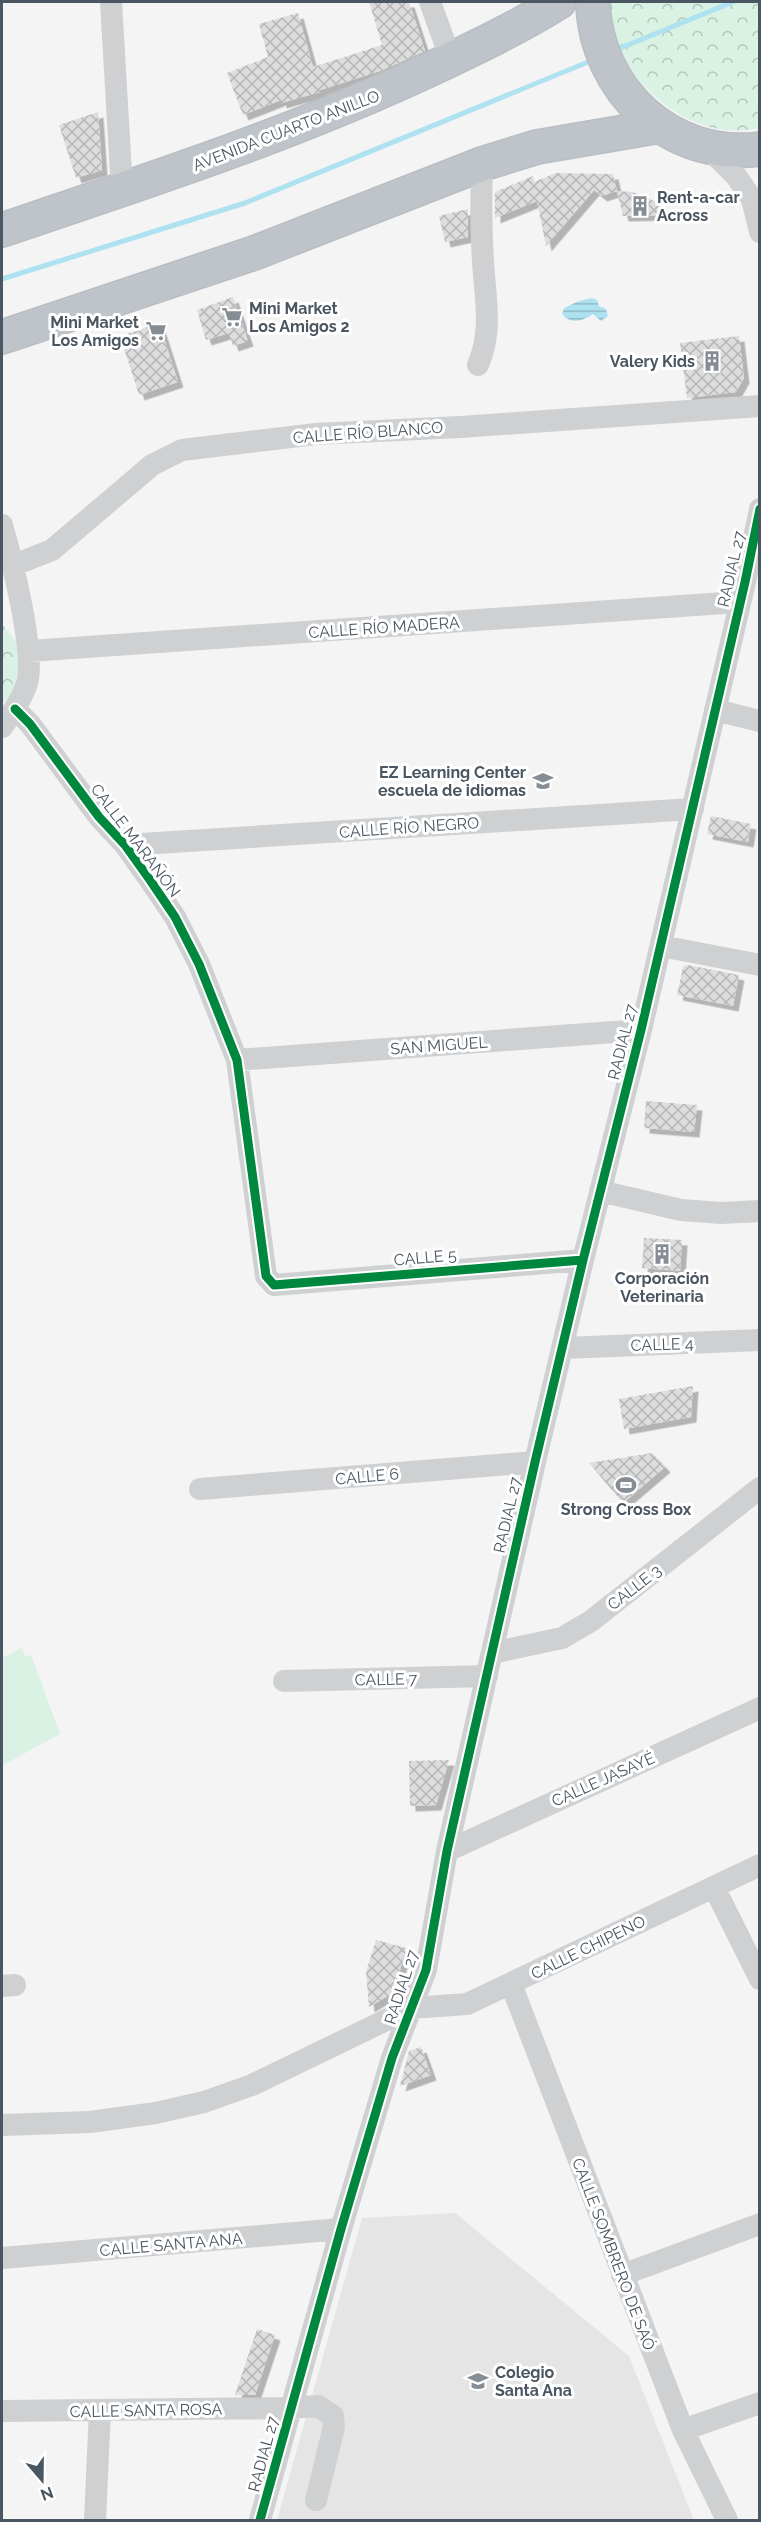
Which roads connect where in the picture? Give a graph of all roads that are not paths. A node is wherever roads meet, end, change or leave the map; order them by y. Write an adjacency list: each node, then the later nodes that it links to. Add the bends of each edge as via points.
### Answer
1 (111, 2): 10 (street)
2 (430, 2): 5 (street)
3 (559, 2): 5 (highway, AVENIDA CUARTO ANILLO, via 521,26)
4 (593, 2): 6 (highway, via 595,32 610,72 628,98)
5 (451, 60): 10 (highway, AVENIDA CUARTO ANILLO, via 372,97 224,156)
6 (660, 126): 7 (highway); 9 (highway, via 537,147)
7 (706, 146): 8 (highway); 12 (street, via 752,199)
8 (759, 149)
9 (482, 164): 13 (highway, via 254,253); 16 (street, via 487,307 486,346)
10 (122, 190): 11 (highway, AVENIDA CUARTO ANILLO)
11 (2, 230)
12 (759, 232)
13 (92, 307): 14 (highway); 15 (highway)
14 (2, 322)
15 (2, 337)
16 (478, 365)
17 (759, 406): 20 (street, CALLE RÍO BLANCO, via 316,434 182,450 152,465 52,550)
18 (759, 509): 22 (street, RADIAL 27)
19 (2, 525): 20 (street, CALLE MARAÑÓN)
20 (14, 565): 21 (street, CALLE MARAÑÓN)
21 (10, 600): 23 (street, CALLE MARAÑÓN)
22 (739, 602): 23 (street, CALLE RÍO MADERA); 24 (street, RADIAL 27)
23 (29, 651): 25 (street, CALLE MARAÑÓN, via 28,681)
24 (715, 710): 26 (street); 27 (street, RADIAL 27)
25 (8, 718): 28 (street, CALLE MARAÑÓN, via 30,723 99,817)
26 (759, 721)
27 (693, 809): 28 (street, CALLE RÍO NEGRO); 29 (street, RADIAL 27)
28 (125, 845): 32 (street, CALLE MARAÑÓN, via 180,927)
29 (661, 946): 30 (street); 31 (street, RADIAL 27)
30 (759, 965)
31 (641, 1030): 32 (street, SAN MIGUEL); 33 (street, RADIAL 27)
32 (237, 1060): 36 (street, CALLE MARAÑÓN, via 266,1276)
33 (600, 1191): 34 (street, via 681,1210); 35 (street, RADIAL 27)
34 (759, 1211)
35 (583, 1260): 36 (street, CALLE 5, via 274,1285); 38 (street, RADIAL 27)
36 (270, 1282)
37 (759, 1340): 38 (street, CALLE 4)
38 (564, 1348): 39 (street, RADIAL 27)
39 (535, 1462): 41 (street, CALLE 6); 42 (street, RADIAL 27)
40 (759, 1488): 42 (street, CALLE 3, via 591,1621 562,1638)
41 (200, 1489)
42 (492, 1653): 43 (street, RADIAL 27)
43 (487, 1676): 44 (street, CALLE 7); 46 (street, RADIAL 27)
44 (284, 1681)
45 (759, 1708): 46 (street, CALLE JASAYÉ)
46 (447, 1851): 51 (street, RADIAL 27, via 426,1970)
47 (759, 1865): 48 (street, CALLE CHIPENO)
48 (714, 1887): 49 (street); 50 (street, CALLE CHIPENO)
49 (759, 1979)
50 (511, 1984): 51 (street, CALLE CHIPENO, via 467,2004); 56 (street, CALLE SOMBRERO DE SAÓ)
51 (411, 2008): 52 (street, via 252,2085 204,2102 90,2122); 54 (street, RADIAL 27, via 392,2058)
52 (2, 2125)
53 (759, 2224): 56 (street)
54 (341, 2229): 55 (street, CALLE SANTA ANA); 58 (street, RADIAL 27)
55 (2, 2258)
56 (621, 2275): 61 (street, CALLE SOMBRERO DE SAÓ)
57 (759, 2403): 61 (street)
58 (291, 2408): 59 (street, CALLE SANTA ROSA); 62 (street, CALLE SANTA ROSA, via 318,2406 333,2416 334,2427); 64 (street, RADIAL 27)
59 (100, 2410): 60 (street, CALLE SANTA ROSA); 63 (street)
60 (2, 2411)
61 (683, 2430): 65 (street, CALLE SOMBRERO DE SAÓ)
62 (316, 2500)
63 (95, 2520)
64 (260, 2520)
65 (727, 2520)

